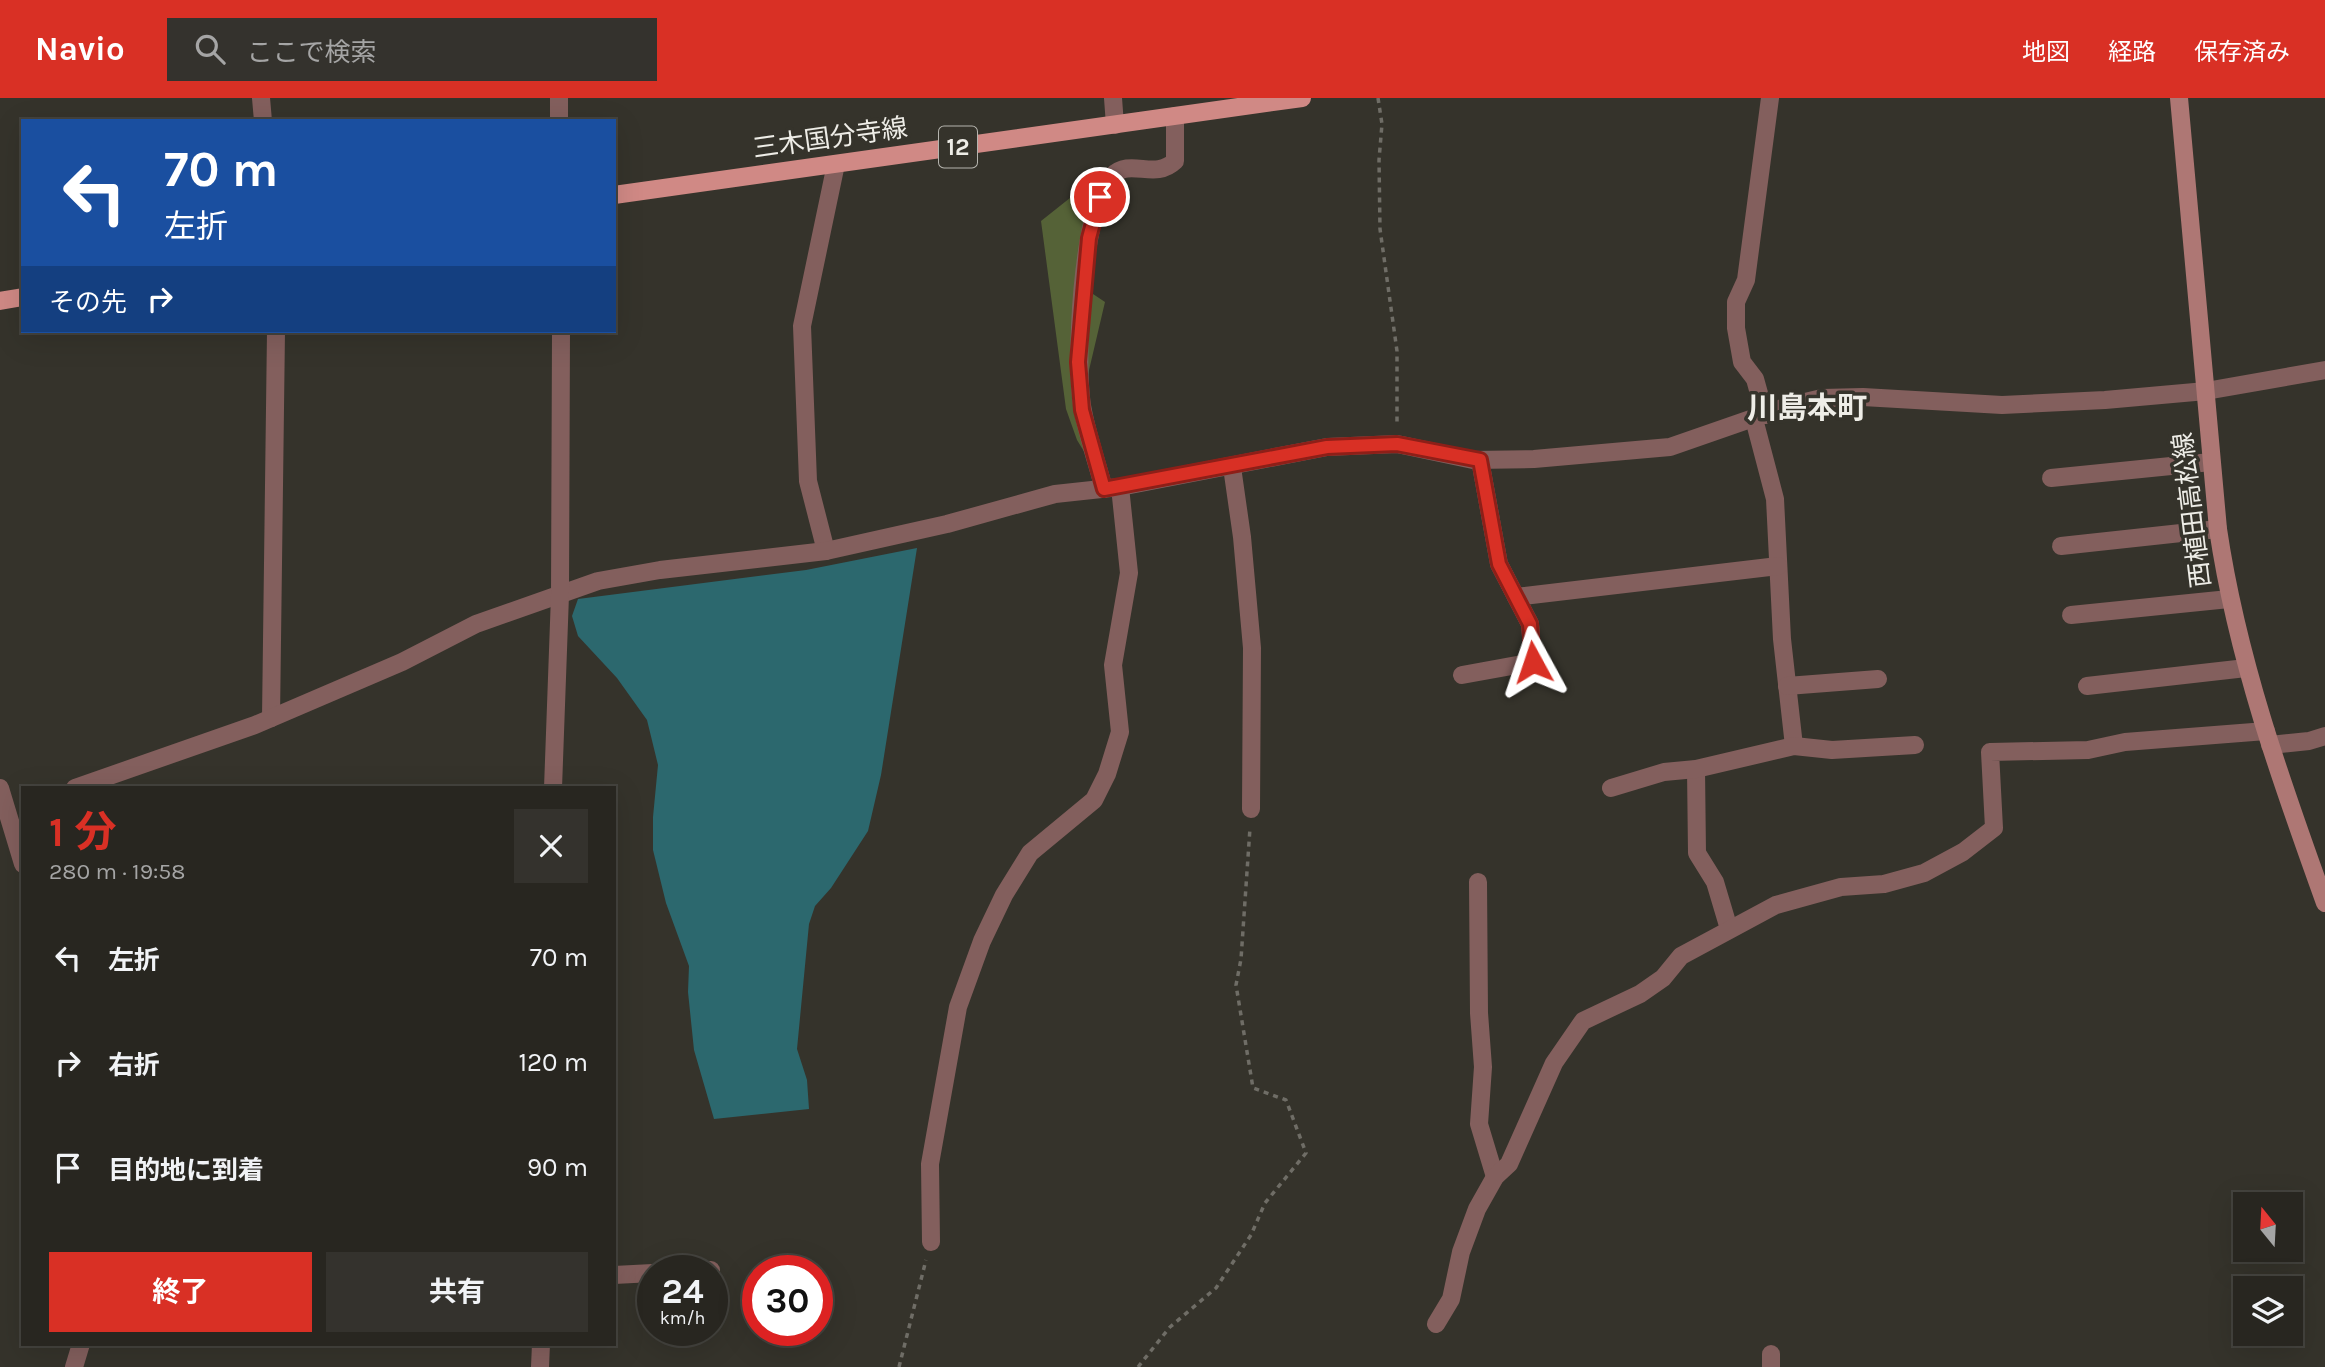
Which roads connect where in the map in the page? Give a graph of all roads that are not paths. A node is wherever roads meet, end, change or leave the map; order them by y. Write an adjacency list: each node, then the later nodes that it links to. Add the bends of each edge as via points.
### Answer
1 (261, 98): 8 (street)
2 (559, 98): 9 (street)
3 (1113, 98): 10 (street)
4 (1302, 98): 7 (main road, 三木国分寺線 / 12)
5 (1770, 98): 19 (street, via 1746,280 1736,302 1742,362 1755,379)
6 (2179, 98): 18 (main road, 西植田高松線)
7 (1175, 116): 10 (main road, 三木国分寺線 / 12); 24 (street, via 1175,161 1167,169 1131,167 1110,178 1089,238 1078,362 1082,410)
8 (263, 119)
9 (559, 119)
10 (1115, 125): 11 (main road, 三木国分寺線 / 12)
11 (836, 164): 12 (main road, 三木国分寺線 / 12); 27 (street, via 802,326 808,481)
12 (616, 195)
13 (21, 297): 14 (main road)
14 (0, 301)
15 (276, 333): 38 (street)
16 (561, 333): 29 (street)
17 (2325, 370): 18 (street)
18 (2206, 391): 19 (street, via 2002,405 1822,398); 21 (main road, 西植田高松線)
19 (1759, 417): 20 (street, via 1670,447); 28 (street, via 1775,499)
20 (1480, 460): 22 (street, via 1397,444 1327,447); 30 (street, via 1499,564)
21 (2211, 462): 23 (street); 25 (main road, 西植田高松線)
22 (1232, 467): 24 (street); 48 (street, via 1252,648)
23 (2051, 478)
24 (1112, 488): 27 (street, via 1055,495); 55 (street, via 1129,573 1113,665 1120,732 1094,800 1030,853 982,941 958,1007 930,1164)
25 (2218, 530): 26 (street); 31 (main road, 西植田高松線)
26 (2062, 546)
27 (825, 551): 29 (street, via 660,570 598,581)
28 (1778, 566): 30 (street); 36 (street)
29 (560, 595): 38 (street, via 476,624 402,662); 45 (street)
30 (1516, 597): 34 (street, via 1530,624 1533,662)
31 (2229, 599): 32 (street); 33 (main road, 西植田高松線)
32 (2071, 615)
33 (2246, 668): 37 (street); 40 (main road, 西植田高松線)
34 (1462, 675)
35 (1878, 680): 36 (street)
36 (1787, 686): 42 (street)
37 (2087, 687)
38 (271, 718): 44 (street)
39 (2325, 736): 40 (street, via 2309,741)
40 (2268, 738): 52 (main road, 西植田高松線); 53 (street, via 1990,752 1994,828 1964,852 1924,873 1884,884 1841,887 1776,905)
41 (1915, 745): 42 (street, via 1832,750)
42 (1794, 746): 43 (street)
43 (1696, 769): 47 (street, via 1664,772); 53 (street, via 1697,853 1715,882)
44 (81, 786)
45 (553, 786)
46 (0, 788): 49 (street)
47 (1611, 788)
48 (1251, 809)
49 (10, 810): 50 (street)
50 (21, 856)
51 (1478, 881): 54 (street, via 1483,1068 1479,1124)
52 (2325, 903)
53 (1730, 929): 54 (street, via 1681,956 1663,978 1640,994 1583,1021 1554,1062 1509,1164)
54 (1495, 1177): 58 (street, via 1477,1209 1451,1299)
55 (931, 1241)
56 (637, 1274): 57 (street)
57 (616, 1275)
58 (1436, 1324)
59 (80, 1346): 61 (street)
60 (541, 1346): 62 (street)
61 (74, 1367)
62 (540, 1367)

